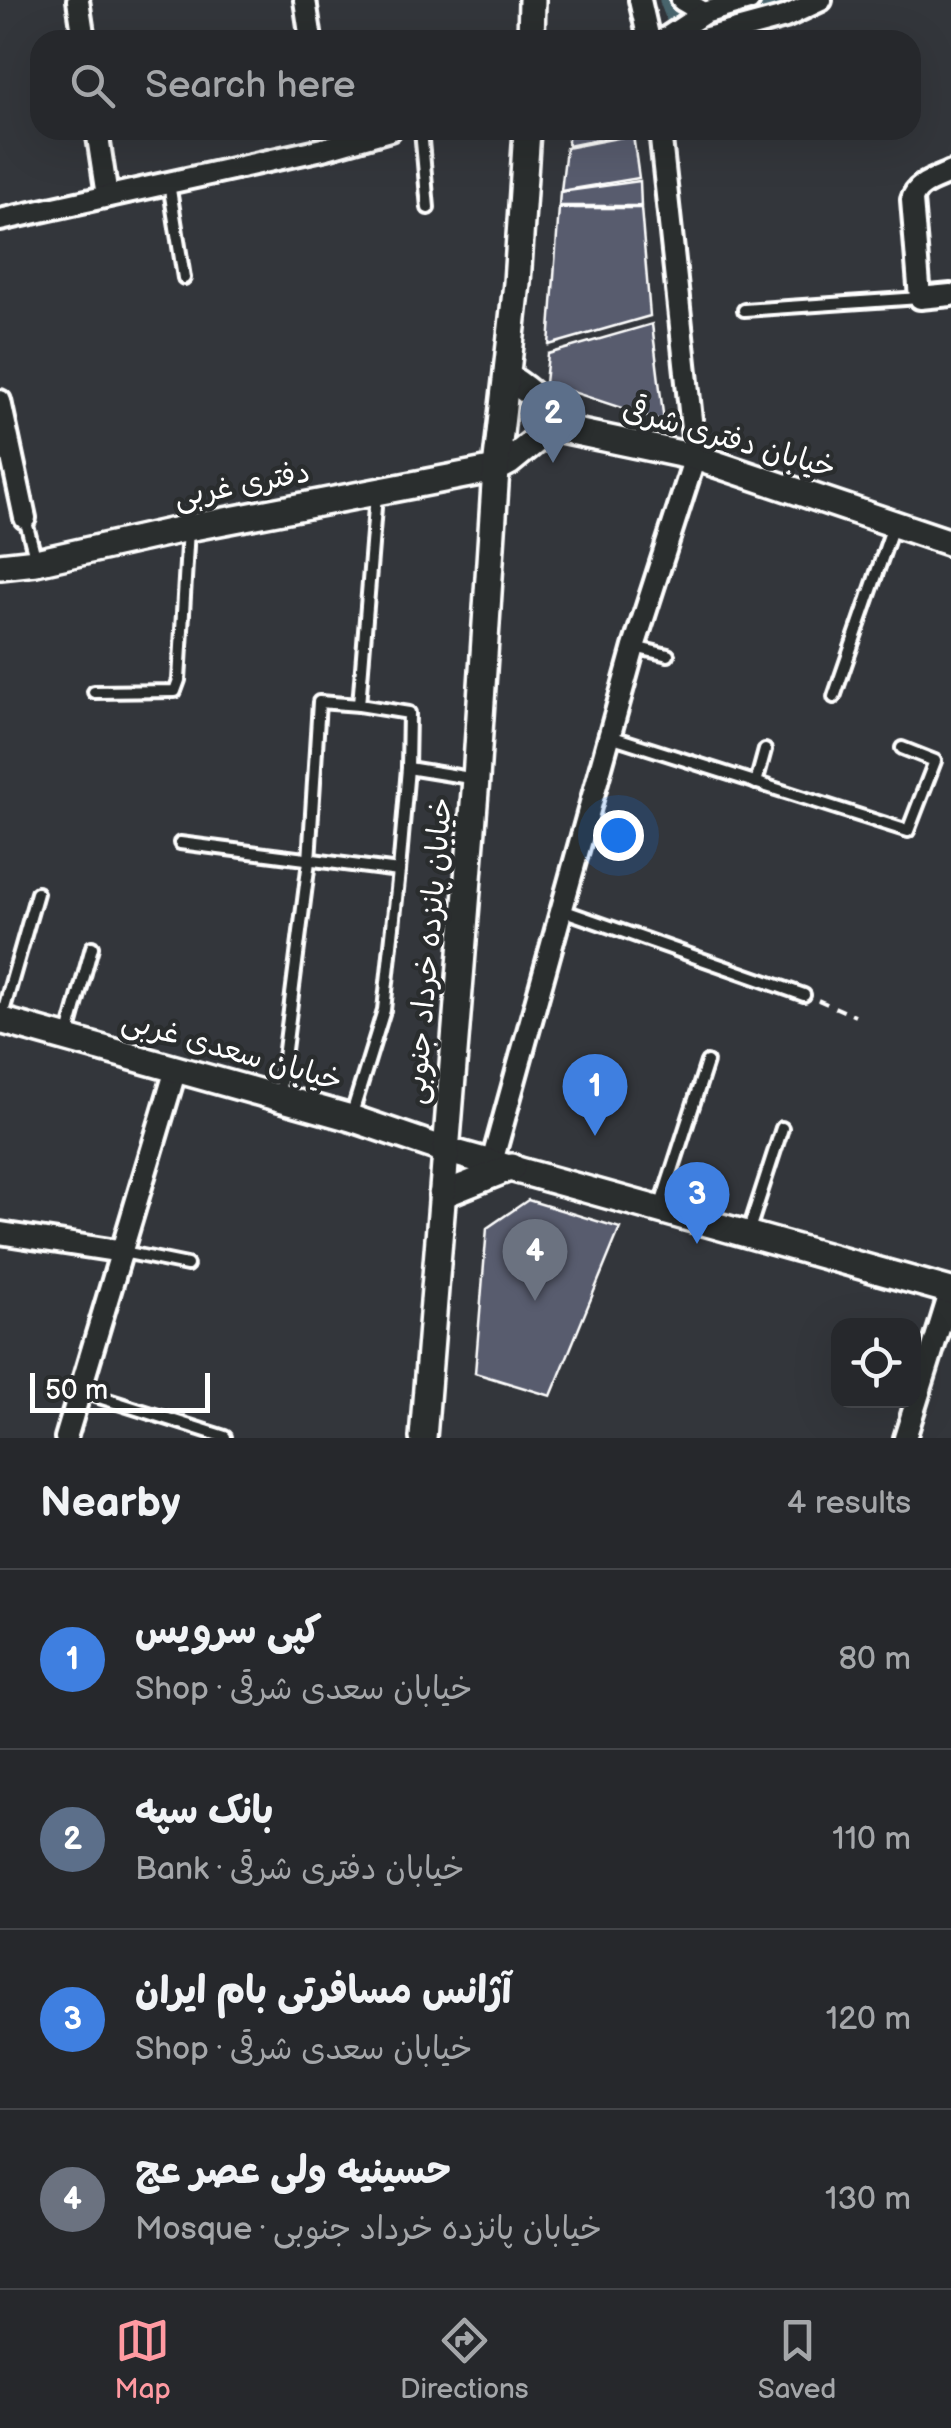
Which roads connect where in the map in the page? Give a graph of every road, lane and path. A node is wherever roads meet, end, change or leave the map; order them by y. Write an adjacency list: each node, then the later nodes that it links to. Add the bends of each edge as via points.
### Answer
1 (78, 0): 9 (street)
2 (305, 0): 10 (street)
3 (532, 0): 11 (street)
4 (640, 0): 12 (street)
5 (682, 0): 8 (street)
6 (749, 0): 8 (street)
7 (822, 0): 14 (street)
8 (703, 14): 13 (street)
9 (82, 30)
10 (310, 30)
11 (530, 30)
12 (655, 30)
13 (675, 30)
14 (737, 30)
15 (98, 140): 22 (street)
16 (322, 140): 21 (street)
17 (422, 140): 23 (lane)
18 (526, 140): 29 (street)
19 (661, 140): 32 (street)
20 (951, 172): 27 (street, via 914,193)
21 (169, 183): 22 (street); 25 (lane)
22 (106, 196): 24 (street)
23 (428, 208)
24 (0, 220)
25 (184, 278)
26 (951, 294): 27 (street)
27 (920, 298): 28 (lane)
28 (744, 310)
29 (508, 378): 31 (street, via 539,401); 33 (street, خیابان پانزده خرداد جنوبی)
30 (0, 401): 35 (street)
31 (552, 427): 32 (street, خیابان دفتری شرقی); 33 (street)
32 (694, 457): 36 (street, خیابان دفتری شرقی); 41 (street)
33 (496, 469): 34 (street, دفتری غربی); 50 (street, خیابان پانزده خرداد جنوبی)
34 (377, 492): 37 (street, دفتری غربی); 45 (lane)
35 (25, 518): 39 (lane)
36 (895, 522): 38 (street, خیابان دفتری شرقی); 44 (lane)
37 (188, 528): 39 (street, دفتری غربی); 43 (lane, via 175,691)
38 (951, 543)
39 (36, 562): 40 (street, دفتری غربی)
40 (0, 566)
41 (634, 648): 42 (lane); 46 (street)
42 (668, 655)
43 (94, 692)
44 (834, 697)
45 (360, 705): 49 (lane, via 408,714); 53 (lane, via 320,702)
46 (609, 736): 51 (lane); 56 (street)
47 (902, 748): 51 (lane, via 935,762 908,831)
48 (765, 750): 51 (lane)
49 (408, 768): 50 (lane); 54 (lane)
50 (476, 779): 67 (street, خیابان پانزده خرداد جنوبی)
51 (756, 783)
52 (180, 843): 53 (lane)
53 (309, 861): 54 (lane); 64 (lane)
54 (399, 871): 65 (lane, via 384,1010)
55 (37, 893): 60 (lane)
56 (561, 910): 58 (lane); 68 (street)
57 (92, 947): 61 (lane)
58 (804, 994): 59 (path)
59 (855, 1016)
60 (0, 1020): 61 (street, خیابان سعدی غربی)
61 (66, 1039): 63 (street, خیابان سعدی غربی)
62 (708, 1062): 70 (lane)
63 (176, 1069): 64 (street, خیابان سعدی غربی); 73 (street)
64 (278, 1098): 65 (street, خیابان سعدی غربی)
65 (351, 1118): 67 (street, خیابان سعدی غربی)
66 (782, 1128): 72 (lane)
67 (446, 1150): 68 (street, خیابان سعدی غربی); 69 (street, خیابان پانزده خرداد جنوبی)
68 (502, 1165): 69 (street); 70 (street, خیابان سعدی غربی)
69 (442, 1195): 79 (street, خیابان پانزده خرداد جنوبی)
70 (660, 1209): 72 (street, خیابان سعدی غربی)
71 (0, 1233): 73 (street)
72 (748, 1234): 75 (street, خیابان سعدی غربی)
73 (123, 1252): 74 (lane); 76 (street)
74 (187, 1265)
75 (951, 1291): 80 (street)
76 (80, 1391): 77 (lane); 78 (street)
77 (225, 1437)
78 (66, 1438)
79 (422, 1438)
80 (905, 1438)

